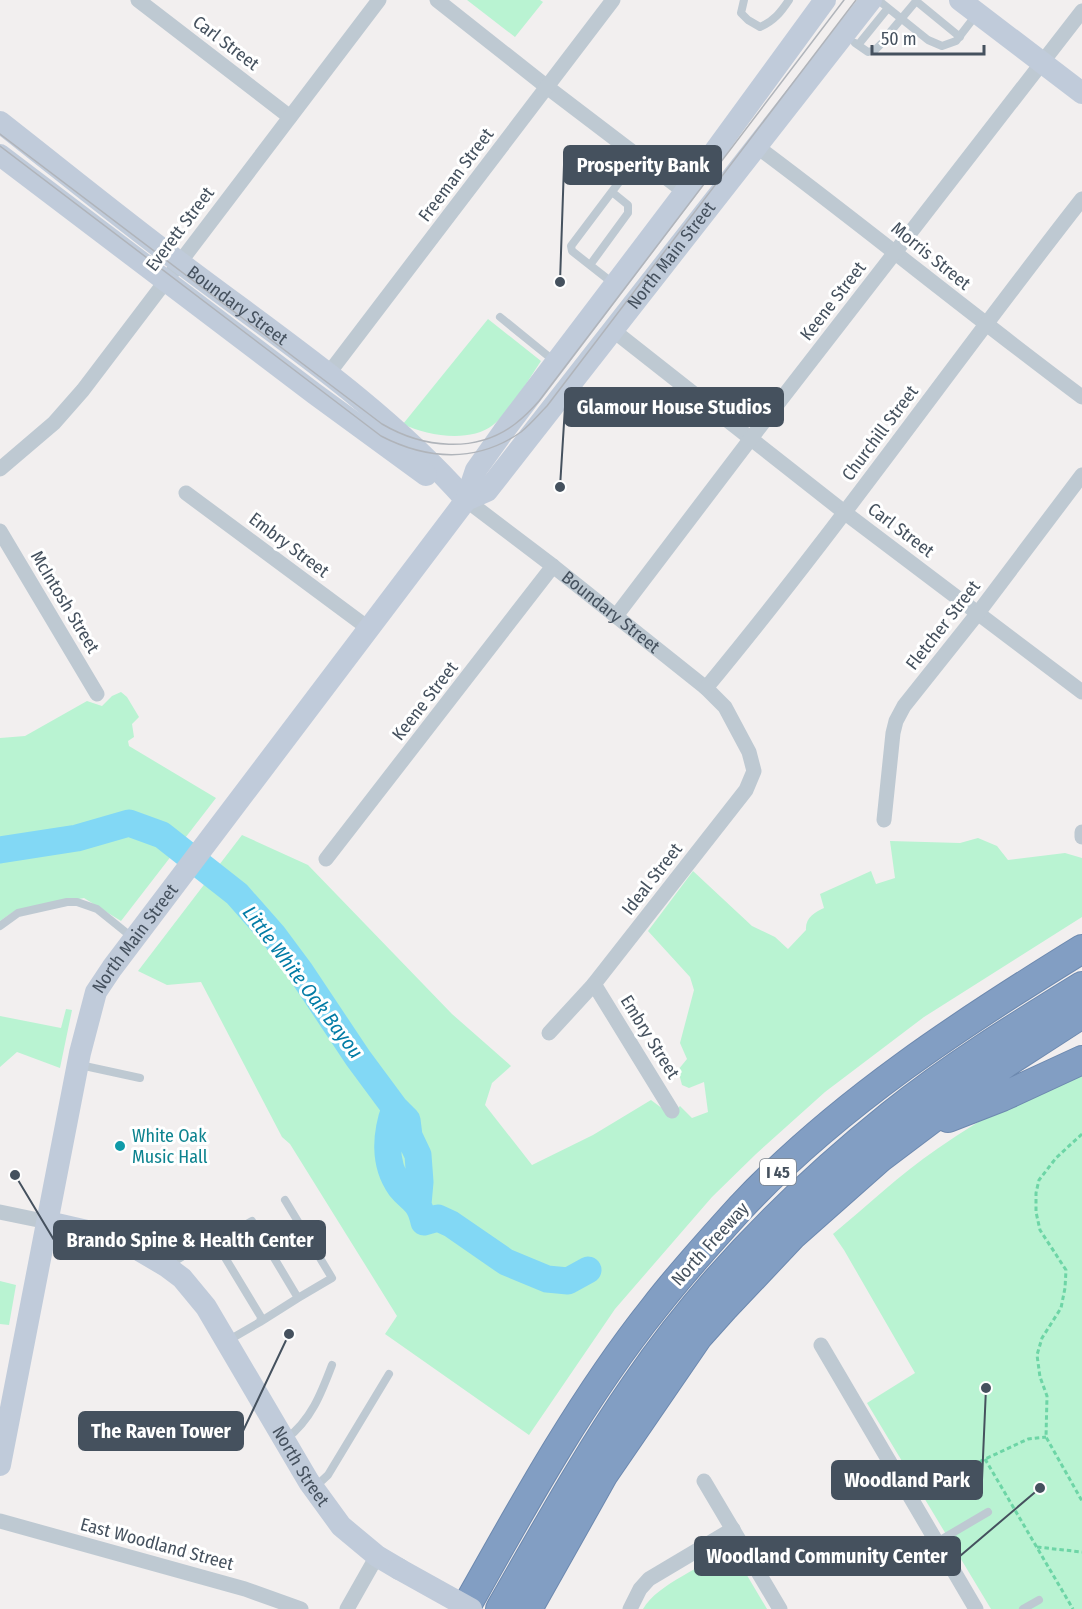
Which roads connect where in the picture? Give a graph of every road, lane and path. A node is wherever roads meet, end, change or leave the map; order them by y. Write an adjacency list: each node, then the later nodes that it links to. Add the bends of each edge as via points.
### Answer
1 (138, 0): 21 (street, Carl Street)
2 (379, 0): 21 (street, Everett Street)
3 (437, 0): 19 (street)
4 (613, 0): 19 (street, Freeman Street)
5 (744, 0): 6 (lane, via 741,14 760,27 779,15)
6 (789, 0)
7 (825, 0): 27 (main road, North Main Street)
8 (878, 0): 10 (lane)
9 (916, 1): 13 (lane); 15 (lane)
10 (880, 4): 13 (lane); 16 (main road, North Main Street)
11 (969, 7): 15 (lane); 18 (main road)
12 (1082, 11): 18 (street, Keene Street)
13 (902, 18): 14 (lane); 15 (lane, via 938,45 951,44)
14 (891, 31)
15 (960, 37)
16 (851, 40): 17 (lane, via 868,52); 23 (main road, North Main Street)
17 (880, 44)
18 (1042, 63): 20 (main road); 29 (street, Keene Street)
19 (547, 87): 25 (street); 38 (street, Freeman Street)
20 (1082, 93)
21 (290, 117): 30 (street, Everett Street)
22 (0, 122): 30 (main road, Boundary Street)
23 (756, 146): 29 (street, Morris Street); 36 (main road, North Main Street)
24 (0, 155): 32 (main road, Boundary Street)
25 (638, 157): 26 (lane); 27 (street)
26 (612, 192): 31 (lane, via 628,205 628,213); 31 (lane, via 571,246)
27 (685, 192): 33 (main road, North Main Street)
28 (1082, 199): 35 (street, Churchill Street)
29 (896, 252): 35 (street, Morris Street); 40 (street, Keene Street)
30 (180, 262): 32 (street, Everett Street); 38 (main road, Boundary Street)
31 (590, 265): 33 (lane)
32 (166, 281): 41 (street, Everett Street, via 76,399); 44 (main road, Boundary Street, via 324,401)
33 (615, 285): 37 (main road, North Main Street)
34 (500, 317): 37 (lane)
35 (985, 324): 39 (street, Morris Street); 45 (street, Churchill Street)
36 (614, 331): 40 (street, Carl Street); 44 (main road, North Main Street, via 487,491)
37 (557, 363): 44 (main road, North Main Street, via 476,470)
38 (329, 374): 44 (main road, Boundary Street, via 439,469)
39 (1082, 397)
40 (752, 437): 45 (street, Carl Street); 49 (street, Keene Street)
41 (0, 470)
42 (1082, 476): 48 (street, Fletcher Street)
43 (186, 494): 50 (street, Embry Street)
44 (466, 500): 47 (street, Boundary Street); 50 (main road, North Main Street)
45 (844, 512): 48 (street, Carl Street); 51 (street, Churchill Street)
46 (0, 531): 53 (street, McIntosh Street)
47 (553, 566): 49 (street, Boundary Street); 58 (street, Keene Street)
48 (978, 613): 52 (street, Carl Street); 55 (street, Fletcher Street, via 896,721)
49 (616, 616): 51 (street, Boundary Street)
50 (368, 628): 60 (main road, North Main Street)
51 (706, 688): 54 (street, Boundary Street, via 724,707)
52 (1082, 692)
53 (97, 693)
54 (741, 738): 62 (street, Ideal Street, via 754,771 750,785)
55 (884, 820)
56 (1082, 832): 57 (street)
57 (1082, 837)
58 (326, 859)
59 (0, 926): 60 (lane, via 18,913 77,902 97,909)
60 (134, 939): 67 (main road, North Main Street, via 96,992)
61 (1082, 949): 102 (highway, North Freeway / I 45, via 955,1030 876,1087 815,1137 742,1206 659,1301 614,1363 546,1469)
62 (594, 984): 65 (street, Ideal Street); 69 (street, Embry Street)
63 (1082, 986): 104 (highway, North Freeway, via 963,1062 893,1114 821,1174 731,1265 636,1382 570,1485)
64 (1082, 1014): 70 (highway, via 1006,1063)
65 (549, 1033)
66 (1082, 1060): 70 (highway, via 1002,1097)
67 (78, 1065): 68 (lane); 74 (main road, North Main Street)
68 (140, 1078)
69 (672, 1112)
70 (915, 1130): 105 (highway, via 793,1235 698,1337 604,1474)
71 (1082, 1134): 84 (path, via 1056,1158 1039,1180 1036,1193 1040,1230 1066,1270 1061,1308 1042,1338 1037,1355 1047,1396)
72 (285, 1200): 77 (lane, via 332,1278)
73 (0, 1212): 74 (street)
74 (48, 1222): 76 (main road, North Street, via 127,1243); 83 (main road, North Main Street)
75 (214, 1243): 76 (lane, via 210,1240); 77 (lane, via 252,1221); 78 (lane, via 261,1317)
76 (166, 1266): 79 (main road, North Street, via 195,1291)
77 (298, 1298): 78 (lane)
78 (260, 1322): 79 (lane)
79 (228, 1341): 85 (main road, North Street)
80 (821, 1345): 89 (street)
81 (332, 1365): 85 (lane, via 319,1401 300,1429)
82 (389, 1374): 90 (lane, via 328,1475)
83 (6, 1397): 87 (main road, North Main Street)
84 (1046, 1437): 86 (path, via 1028,1438); 91 (path)
85 (285, 1440): 90 (main road, North Street)
86 (985, 1459): 89 (path, via 945,1475 927,1476); 96 (path)
87 (0, 1465)
88 (704, 1481): 94 (street)
89 (904, 1485): 95 (street)
90 (314, 1488): 98 (main road, North Street, via 341,1526)
91 (1082, 1500)
92 (988, 1512): 95 (lane)
93 (0, 1521): 100 (street, East Woodland Street, via 245,1589)
94 (733, 1529): 106 (street, via 649,1579); 107 (street)
95 (937, 1542): 108 (street)
96 (1037, 1547): 97 (path); 110 (path)
97 (1082, 1552)
98 (377, 1556): 101 (street); 103 (main road, North Street, bridge)
99 (1039, 1600): 109 (lane)
100 (301, 1609)
101 (347, 1609)
102 (465, 1609)
103 (471, 1609)
104 (501, 1609)
105 (528, 1609)
106 (630, 1609)
107 (780, 1609)
108 (976, 1609)
109 (1023, 1609)
110 (1073, 1609)

